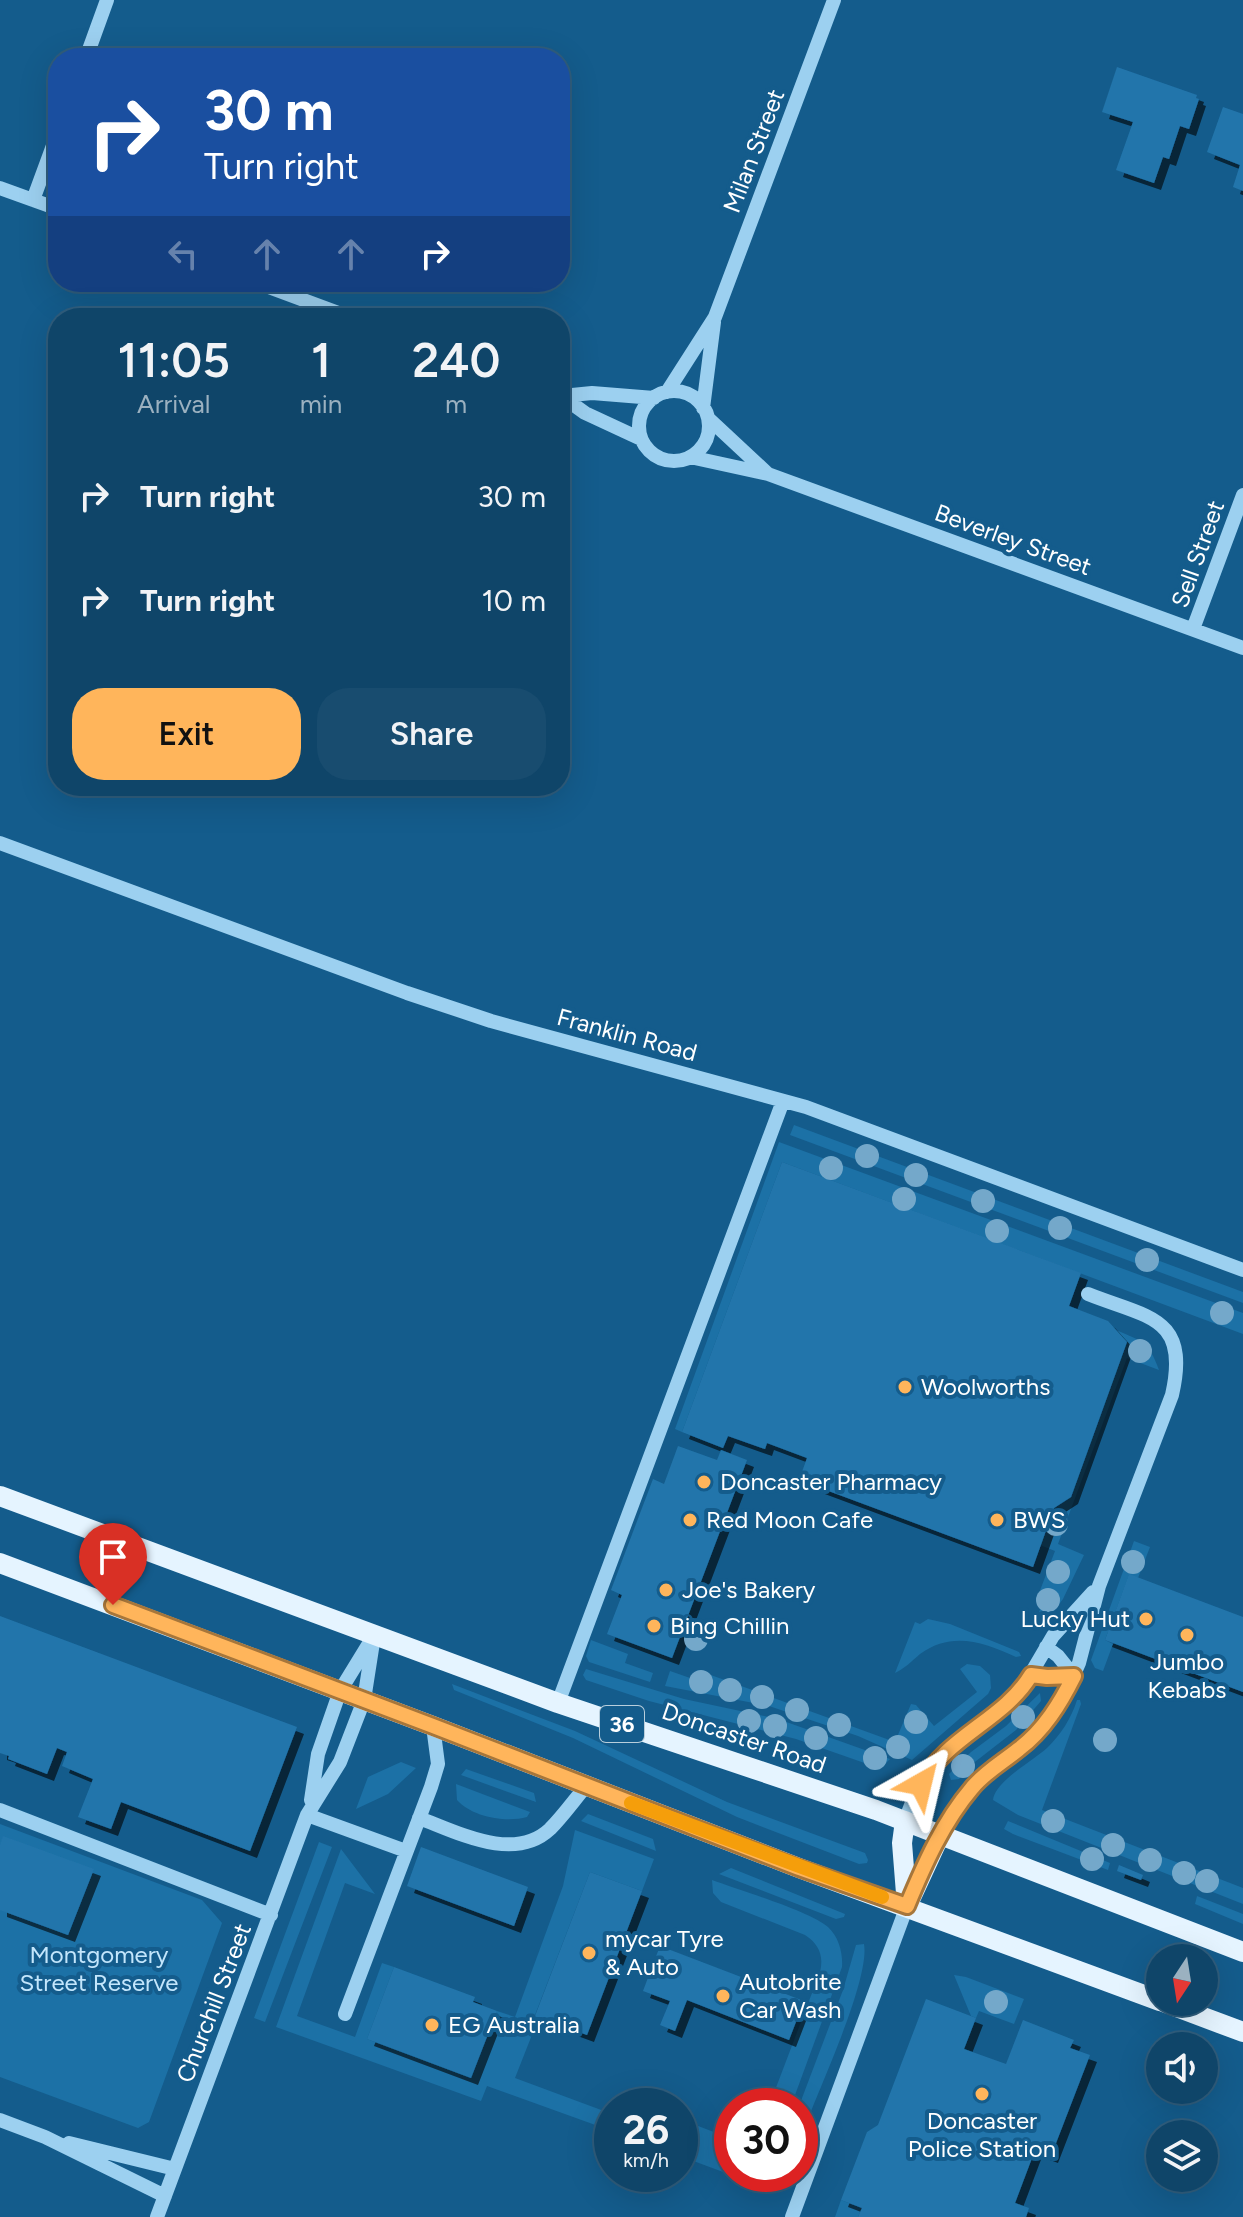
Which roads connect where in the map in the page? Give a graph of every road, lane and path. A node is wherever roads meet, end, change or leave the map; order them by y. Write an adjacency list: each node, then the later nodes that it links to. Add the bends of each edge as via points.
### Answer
1 (107, 0): 3 (street)
2 (834, 0): 10 (street, Milan Street)
3 (90, 48)
4 (48, 159): 6 (street)
5 (0, 188): 6 (street)
6 (33, 200): 7 (street)
7 (48, 205)
8 (282, 292): 9 (street)
9 (325, 308)
10 (715, 317): 12 (street, Milan Street); 14 (street, Milan Street)
11 (570, 394): 12 (street)
12 (660, 395): 14 (street, via 686,394); 15 (street, via 640,416)
13 (570, 402): 15 (street)
14 (706, 413): 16 (street, via 706,441); 17 (street, Beverley Street)
15 (641, 439): 16 (street, via 667,461)
16 (690, 457): 17 (street, Beverley Street)
17 (768, 474): 19 (street, Beverley Street)
18 (1243, 495): 19 (street, Sell Street)
19 (1193, 629): 20 (street, Beverley Street)
20 (1243, 648)
21 (0, 843): 22 (street, Franklin Road, via 477,1017)
22 (783, 1101): 23 (street, Franklin Road); 34 (street)
23 (1243, 1270)
24 (1088, 1294): 27 (street, via 1161,1323 1172,1335 1178,1370)
25 (0, 1496): 28 (main road, Doncaster Road / 36)
26 (0, 1563): 32 (main road)
27 (1099, 1586): 29 (street); 31 (street)
28 (374, 1636): 32 (street, Churchill Street); 33 (street, Churchill Street); 34 (main road, Doncaster Road / 36)
29 (1046, 1647): 30 (street); 31 (street)
30 (1031, 1675): 31 (street); 40 (street, via 1019,1694 931,1767)
31 (1074, 1676): 41 (street, via 1040,1730 973,1787)
32 (340, 1691): 33 (main road); 38 (street, Churchill Street, via 318,1754)
33 (364, 1700): 35 (main road); 38 (street, Churchill Street, via 340,1762)
34 (558, 1703): 40 (main road, Doncaster Road / 36)
35 (433, 1726): 36 (main road); 39 (street, via 438,1764)
36 (587, 1785): 39 (street, via 549,1830 521,1843 482,1841); 43 (main road)
37 (0, 1810): 44 (street)
38 (309, 1810): 42 (street); 44 (street, Churchill Street)
39 (419, 1818): 42 (street)
40 (905, 1821): 41 (main road, Doncaster Road / 36); 43 (main road)
41 (940, 1835): 43 (main road); 45 (main road, Doncaster Road / 36)
42 (406, 1851): 47 (street)
43 (907, 1906): 46 (main road); 55 (street)
44 (271, 1915): 52 (street, Churchill Street)
45 (1243, 1952)
46 (1146, 1995)
47 (345, 2014)
48 (1201, 2016): 49 (main road)
49 (1243, 2032)
50 (0, 2120): 51 (street)
51 (45, 2137): 52 (street); 53 (street)
52 (175, 2169): 53 (street, Churchill Street)
53 (165, 2196): 54 (street, Churchill Street)
54 (157, 2217)
55 (792, 2217)

